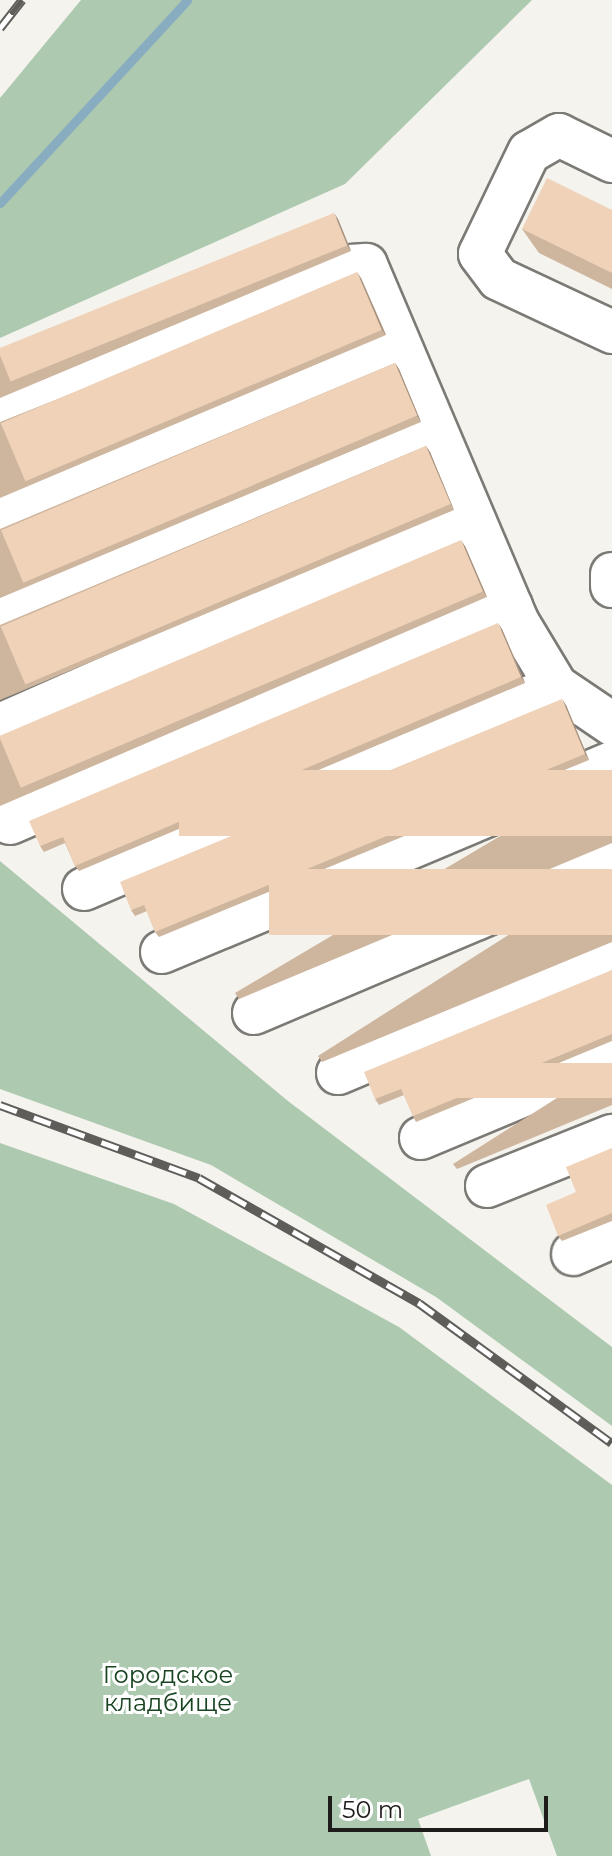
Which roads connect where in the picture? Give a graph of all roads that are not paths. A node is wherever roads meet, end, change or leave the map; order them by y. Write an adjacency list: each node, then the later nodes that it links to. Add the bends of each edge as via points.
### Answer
1 (612, 161): 2 (lane, via 559,135 529,152 480,254 499,279)
2 (612, 332)
3 (401, 349): 4 (lane, via 370,270 358,264); 5 (lane); 6 (lane)
4 (0, 414)
5 (438, 437): 7 (lane); 11 (lane)
6 (0, 516)
7 (472, 517): 10 (lane); 14 (lane)
8 (612, 574): 9 (lane)
9 (612, 586)
10 (511, 606): 12 (lane); 16 (lane)
11 (0, 620)
12 (556, 686): 13 (lane); 18 (lane)
13 (612, 724)
14 (0, 725)
15 (612, 763): 19 (lane)
16 (10, 823)
17 (612, 861): 21 (lane)
18 (84, 889)
19 (162, 952)
20 (612, 959): 23 (lane)
21 (254, 1013)
22 (612, 1058): 25 (lane)
23 (338, 1073)
24 (612, 1136): 26 (lane)
25 (421, 1138)
26 (487, 1186)
27 (612, 1237): 28 (lane)
28 (573, 1254)

